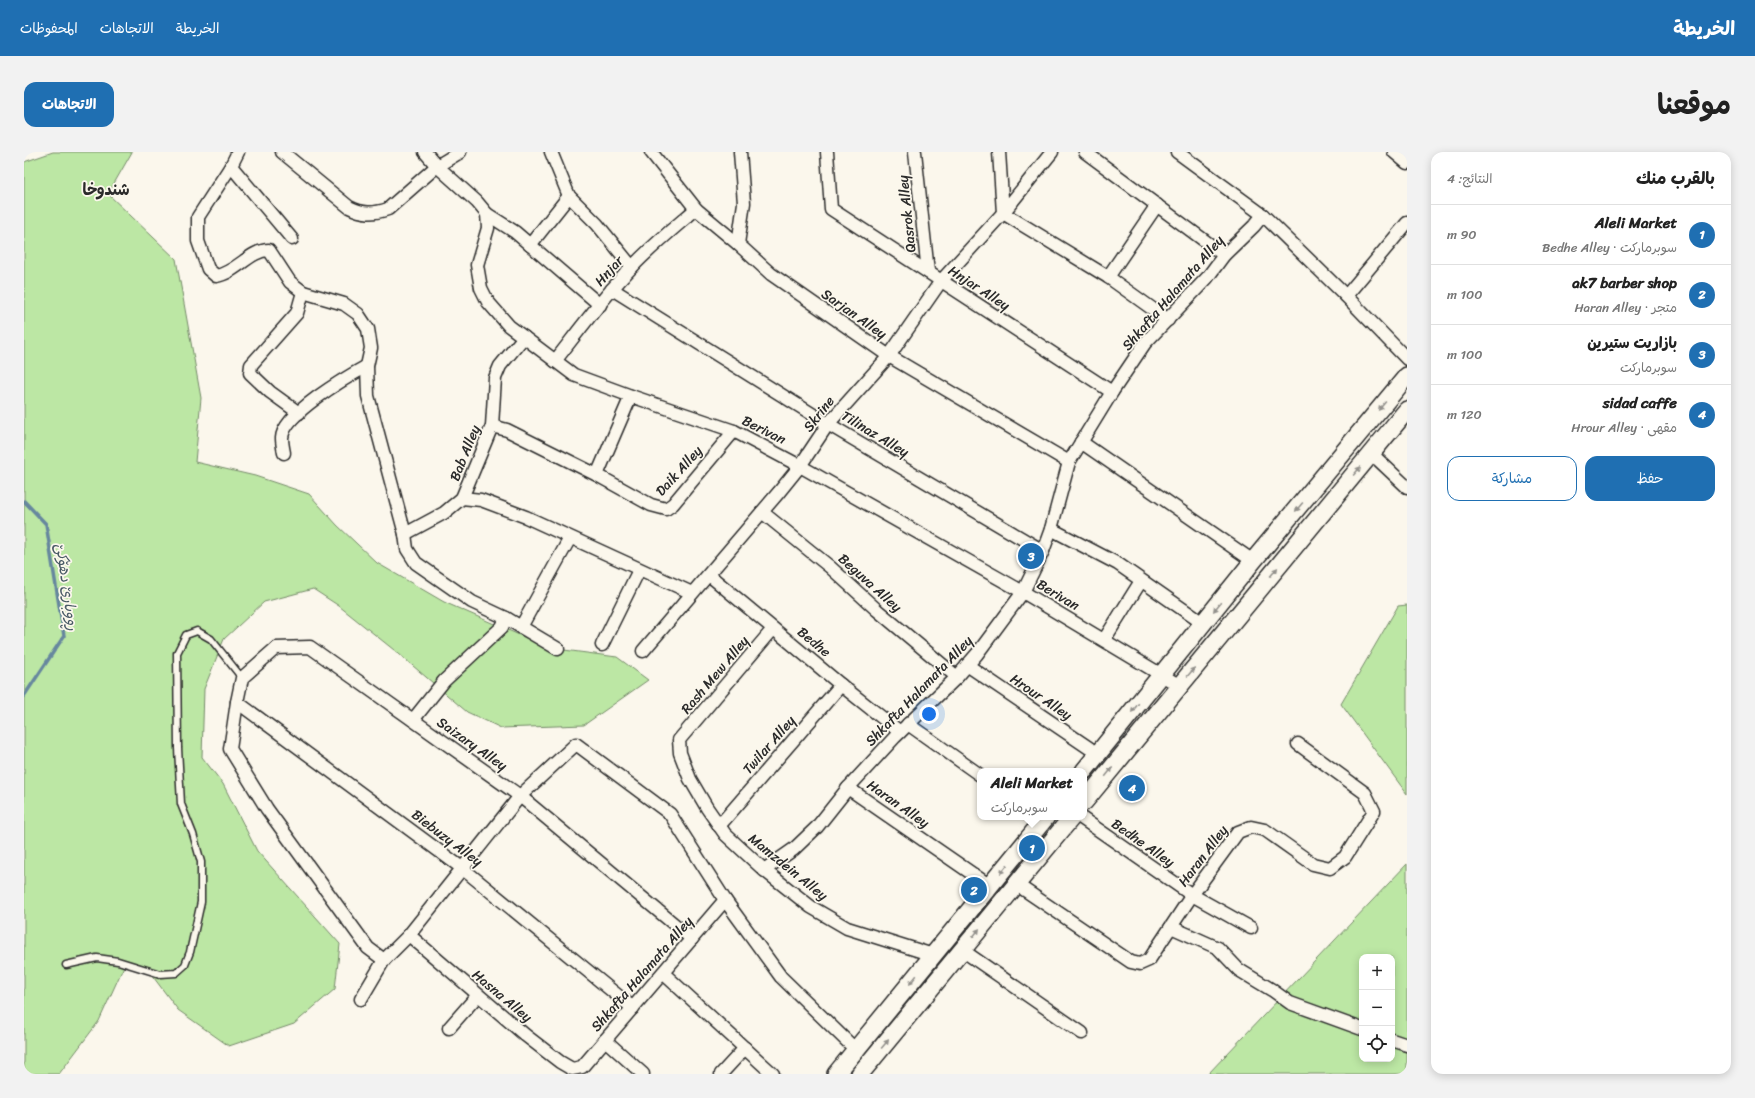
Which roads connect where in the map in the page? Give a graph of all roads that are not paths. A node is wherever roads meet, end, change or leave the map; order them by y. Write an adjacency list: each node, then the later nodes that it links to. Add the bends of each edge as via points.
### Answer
1 (238, 152): 16 (street)
2 (282, 152): 17 (street, via 349,207 368,214 388,209)
3 (425, 152): 17 (street)
4 (460, 152): 17 (street)
5 (551, 152): 18 (street)
6 (652, 152): 20 (street, Sarjan Alley)
7 (740, 152): 26 (street, via 744,203)
8 (827, 152): 30 (street, Hnjar Alley, via 831,208)
9 (915, 152): 30 (street, Qasrok Alley)
10 (999, 152): 21 (street)
11 (1052, 152): 21 (street, Skrine)
12 (1085, 152): 19 (street)
13 (1177, 152): 23 (street)
14 (1394, 152): 15 (street)
15 (1407, 163)
16 (231, 166): 25 (street); 34 (street, via 198,217 198,240 208,269 216,276 225,275 262,250 270,250 290,282)
17 (437, 166): 22 (street)
18 (569, 196): 27 (street); 29 (street, via 597,224)
19 (1156, 205): 28 (street); 31 (street)
20 (696, 209): 26 (street, Sarjan Alley); 29 (street, Hnjar)
21 (1003, 213): 31 (street); 32 (street, Skrine)
22 (487, 214): 27 (street); 38 (street, Berivan, via 488,228 477,265 481,288 488,302 509,326)
23 (1263, 215): 28 (street, Shkafta Halamata Alley); 35 (street)
24 (1407, 223): 35 (street)
25 (292, 239)
26 (738, 244): 39 (street, Sarjan Alley, via 771,274)
27 (530, 245): 36 (street)
28 (1224, 255): 37 (street, Shkafta Halamata Alley, via 1207,278)
29 (632, 267): 33 (street, Hnjar)
30 (928, 272): 32 (street, Hnjar Alley)
31 (1108, 277): 37 (street)
32 (941, 281): 39 (street, Skrine); 44 (street, Hnjar Alley)
33 (612, 289): 36 (street, Hnjar); 48 (street, Tilinaz Alley)
34 (303, 292): 42 (street, via 344,304 358,314 368,329 371,348); 47 (street, via 297,313 251,365 250,372 270,392)
35 (1346, 296): 40 (street)
36 (600, 305): 41 (street, Hnjar)
37 (1168, 320): 44 (street, Shkafta Halamata Alley, via 1145,343)
38 (524, 337): 41 (street, Berivan); 49 (street, Bab Alley, via 500,366 495,378)
39 (889, 356): 48 (street, Skrine); 54 (street, Sarjan Alley)
40 (1407, 359)
41 (555, 361): 45 (street, Berivan, via 574,375)
42 (367, 366): 47 (street, via 343,378); 61 (street, via 368,396)
43 (1407, 376): 64 (street, one-way to 64)
44 (1112, 392): 51 (street, Shkafta Halamata Alley)
45 (631, 396): 50 (street, Berivan); 56 (street)
46 (1407, 410): 53 (street)
47 (299, 414): 52 (street, via 288,423 282,437)
48 (828, 424): 55 (street, Skrine); 63 (street, Tilinaz Alley)
49 (492, 426): 56 (street, Daik Alley, via 507,430); 58 (street, Bab Alley)
50 (734, 431): 55 (street, Berivan); 56 (street, Daik Alley, via 666,509 651,505)
51 (1081, 442): 54 (street, Shkafta Halamata Alley); 64 (street)
52 (284, 453)
53 (1372, 454): 57 (street); 83 (street, one-way to 53)
54 (1069, 462): 60 (street, Shkafta Halamata Alley)
55 (800, 466): 59 (street, Skrine); 68 (street, Berivan)
56 (597, 475)
57 (1407, 487)
58 (462, 498): 61 (street, Bab Alley, via 444,513); 62 (street, via 481,500 526,517)
59 (762, 512): 66 (street, Skrine); 80 (street, Beguva Alley)
60 (1051, 529): 63 (street, Shkafta Halamata Alley); 67 (street, via 1118,564)
61 (405, 534): 70 (street, via 407,549 416,564 472,602)
62 (570, 538): 65 (street); 72 (street)
63 (1043, 551): 68 (street, Shkafta Halamata Alley)
64 (1253, 562): 71 (street, one-way to 71)
65 (639, 570): 69 (street); 75 (street)
66 (709, 574): 69 (street, Skrine); 73 (street, Bedhe)
67 (1142, 581): 71 (street); 74 (street)
68 (1023, 592): 74 (street, Berivan); 78 (street, Shkafta Halamata Alley)
69 (692, 593): 77 (street, Skrine)
70 (506, 618): 72 (street); 85 (street, via 502,627 444,681)
71 (1204, 624): 79 (street)
72 (521, 627): 76 (street)
73 (774, 628): 82 (street, Bedhe); 87 (street, Rash Mew Alley)
74 (1104, 640): 79 (street, Berivan)
75 (602, 645)
76 (558, 649)
77 (643, 651)
78 (967, 665): 80 (street, Shkafta Halamata Alley); 89 (street, Hrour Alley)
79 (1162, 675): 83 (street, Berivan); 89 (street, one-way to 89)
80 (957, 677): 86 (street, Shkafta Halamata Alley)
81 (242, 678): 84 (street); 85 (street, Saizary Alley, via 276,648 310,647); 112 (lane, via 211,639 197,631 186,635 177,652 181,804 201,862 201,902 185,965 176,973 160,974 118,961 97,958)
82 (841, 685): 86 (street, Bedhe); 98 (street, Twilar Alley)
83 (1180, 686): 94 (street, one-way to 83)
84 (237, 702): 99 (street, Biebuzy Alley); 111 (street, via 230,749 267,809 368,948)
85 (413, 720): 93 (street, Saizary Alley)
86 (904, 728): 91 (street); 92 (street, Shkafta Halamata Alley)
87 (679, 740): 98 (street, Mamzdein Alley, via 680,753 690,779)
88 (1298, 744): 103 (street, Haran Alley, via 1365,793 1374,811 1344,857 1330,868 1312,864 1265,830 1251,827 1238,832)
89 (1098, 754): 90 (street)
90 (1086, 768)
91 (977, 773)
92 (848, 788): 100 (street, Shkafta Halamata Alley, via 817,827 794,849); 102 (street, Haran Alley)
93 (520, 796): 99 (street); 104 (street, via 576,744 670,814); 108 (street, Saizary Alley)
94 (1087, 798)
95 (1042, 820): 102 (street, one-way to 102)
96 (1069, 820): 101 (street)
97 (1084, 820): 103 (street, Bedhe Alley)
98 (719, 826): 100 (street, Mamzdein Alley, via 724,834)
99 (462, 868): 107 (street); 116 (street, Biebuzy Alley)
100 (764, 870): 110 (street, Mamzdein Alley, via 811,907 847,928)
101 (1016, 884): 105 (street, Haran Alley, via 1131,962 1140,964 1149,960); 109 (street, one-way to 101)
102 (990, 886): 110 (street)
103 (1192, 895): 105 (street, Haran Alley); 106 (street, Bedhe Alley)
104 (725, 900): 108 (street, Shkafta Halamata Alley); 124 (street, via 781,977)
105 (1171, 927): 118 (street, via 1218,948 1239,970 1290,1003)
106 (1251, 928)
107 (409, 935): 111 (street); 114 (street, Hasna Alley)
108 (692, 939): 113 (street, Shkafta Halamata Alley)
109 (962, 950): 119 (street); 130 (street, one-way to 109)
110 (933, 955): 124 (street, one-way to 124)
111 (384, 960): 115 (street)
112 (66, 965)
113 (663, 973): 116 (street, Shkafta Halamata Alley); 123 (street)
114 (478, 995): 117 (street); 125 (street, Hasna Alley, via 560,1062 572,1069)
115 (361, 999)
116 (633, 1008): 120 (street, Shkafta Halamata Alley)
117 (449, 1028)
118 (1359, 1028)
119 (1082, 1034)
120 (605, 1040): 125 (street, Shkafta Halamata Alley); 126 (street)
121 (1395, 1041): 122 (street)
122 (1407, 1045)
123 (745, 1048): 127 (street); 128 (street)
124 (856, 1050): 129 (street)
125 (582, 1067)
126 (643, 1074)
127 (721, 1074)
128 (773, 1074)
129 (836, 1074)
130 (860, 1074)

